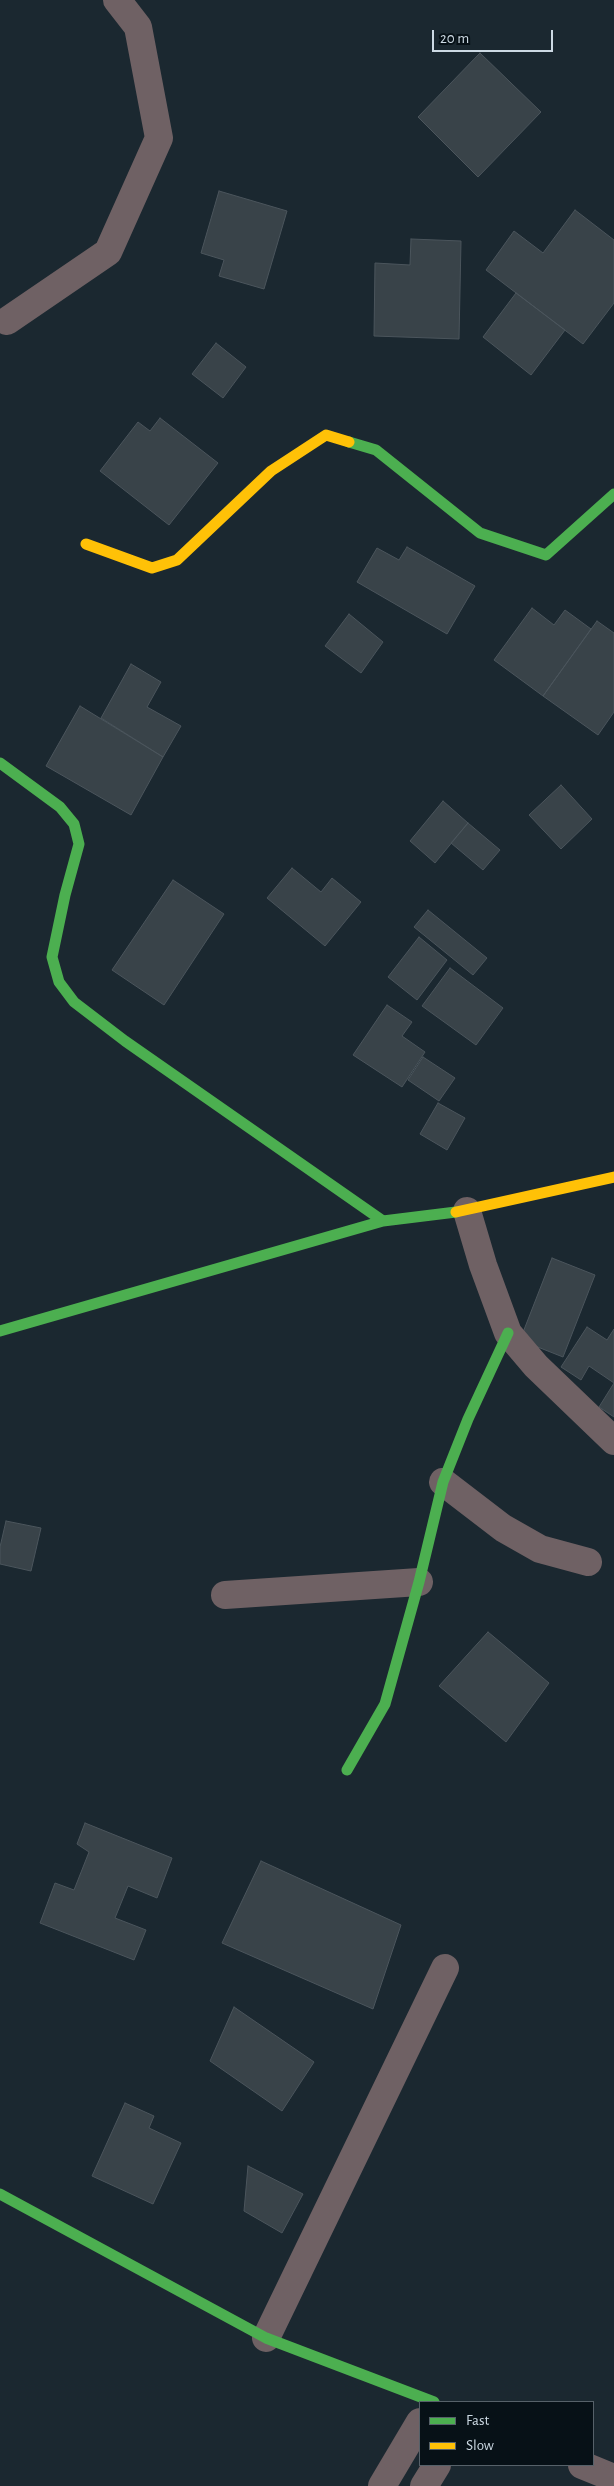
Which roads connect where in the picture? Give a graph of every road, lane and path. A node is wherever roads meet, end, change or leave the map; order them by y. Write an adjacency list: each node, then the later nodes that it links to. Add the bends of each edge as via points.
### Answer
1 (117, 0): 2 (street, via 138,27 159,138 108,252)
2 (7, 321)
3 (614, 494): 4 (street, via 546,554 480,533 376,450 326,435 271,472 177,560 152,568)
4 (86, 544)
5 (0, 764): 8 (street, via 60,808 74,824 79,844 52,957 59,982 74,1002)
6 (614, 1177): 7 (street)
7 (467, 1211): 8 (street); 10 (street, via 482,1264)
8 (383, 1221): 9 (street)
9 (0, 1331)
10 (508, 1333): 11 (street, via 536,1366); 12 (street)
11 (614, 1441)
12 (443, 1482): 13 (street, via 504,1528 540,1549); 14 (street)
13 (588, 1562)
14 (419, 1582): 15 (street); 16 (street, via 385,1704)
15 (225, 1595)
16 (346, 1770)
17 (445, 1968): 19 (street)
18 (0, 2194): 19 (street)
19 (266, 2338): 20 (street)
20 (430, 2401)
21 (419, 2424): 25 (street)
22 (436, 2466): 26 (street)
23 (584, 2466): 24 (street)
24 (614, 2478)
25 (382, 2486)
26 (424, 2486)

